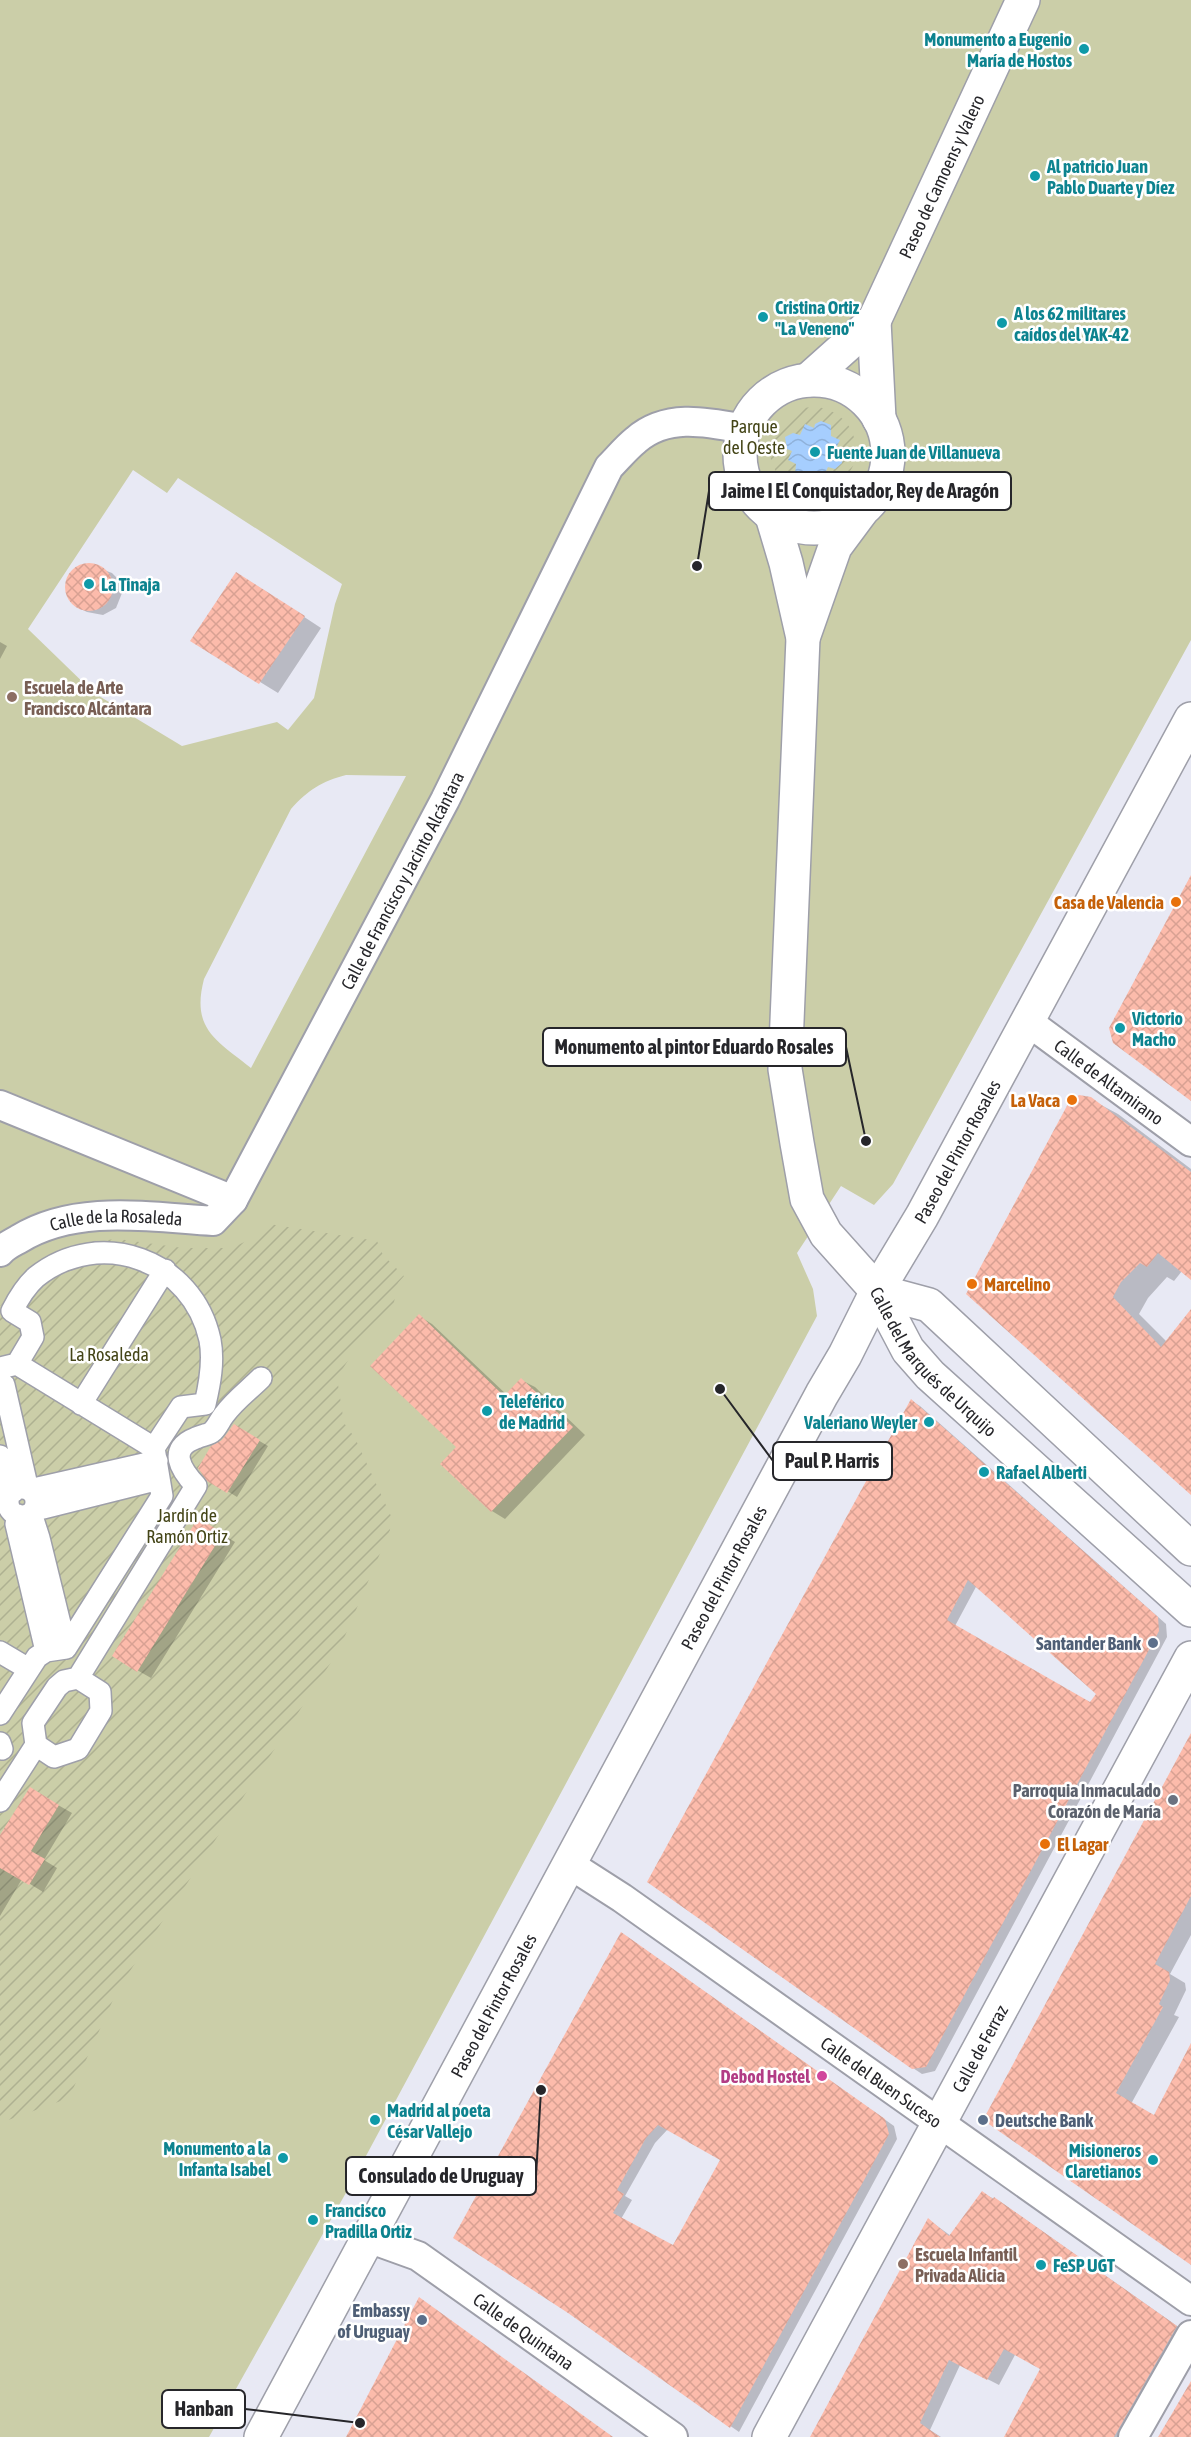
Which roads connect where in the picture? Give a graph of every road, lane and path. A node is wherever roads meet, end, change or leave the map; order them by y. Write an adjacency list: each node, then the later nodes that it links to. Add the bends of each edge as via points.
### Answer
1 (1023, 0): 2 (main road, Paseo de Camoens y Valero)
2 (874, 321): 3 (main road); 4 (main road)
3 (808, 380): 4 (main road, via 829,381 849,389); 5 (main road, via 769,395 754,410)
4 (879, 419): 6 (main road, via 886,442 887,467 879,490)
5 (744, 429): 7 (main road, via 740,453 743,477 754,499); 14 (street, Calle de Francisco y Jacinto Alcántara, via 684,420 662,425 637,439 609,467 445,800)
6 (864, 509): 7 (main road, via 843,522 819,528 795,526); 8 (main road, via 836,547)
7 (772, 516): 8 (main road)
8 (803, 638): 17 (main road, via 785,1069 807,1199 826,1234)
9 (1191, 720): 10 (main road, Paseo del Pintor Rosales)
10 (1183, 754): 11 (main road, Paseo del Pintor Rosales)
11 (1027, 1021): 13 (street, Calle de Altamirano); 17 (main road, Paseo del Pintor Rosales)
12 (0, 1105): 14 (street)
13 (1191, 1142)
14 (233, 1200): 15 (street, Calle de la Rosaleda, via 213,1221 102,1216 64,1219 34,1229)
15 (0, 1252)
16 (165, 1270): 18 (street, via 135,1257 105,1254 73,1257 46,1270 34,1279 12,1311 30,1322 33,1337); 20 (street); 22 (street, via 186,1290 202,1316 210,1340 211,1374 205,1404 181,1407)
17 (877, 1291): 24 (main road, Calle del Marqués de Urquijo, via 929,1305); 25 (main road, Calle del Marqués de Urquijo, via 908,1350 930,1375); 34 (main road, Paseo del Pintor Rosales)
18 (7, 1373): 20 (street); 23 (street, via 26,1481)
19 (261, 1378): 30 (street, via 224,1414 215,1429 182,1448 180,1466 196,1486)
20 (81, 1404): 22 (street)
21 (0, 1456): 23 (street, via 7,1486)
22 (157, 1463): 23 (street, via 43,1508); 26 (street, via 162,1496)
23 (17, 1503): 26 (street, via 39,1538)
24 (1191, 1549)
25 (1191, 1610)
26 (56, 1650): 29 (street, via 37,1657)
27 (0, 1652): 29 (street)
28 (1191, 1658): 35 (main road, Calle de Ferraz)
29 (27, 1668): 31 (street)
30 (78, 1678): 32 (street, via 57,1687 33,1723); 32 (street, via 100,1692 101,1711 90,1731 78,1749 54,1757)
31 (1, 1708)
32 (36, 1745): 33 (street)
33 (0, 1801)
34 (569, 1864): 35 (street, Calle del Buen Suceso); 36 (main road, Paseo del Pintor Rosales)
35 (938, 2122): 37 (street, Calle del Buen Suceso); 41 (main road, Calle de Ferraz)
36 (368, 2238): 39 (main road, Paseo del Pintor Rosales); 40 (street, Calle de Quintana, via 418,2256)
37 (1191, 2301)
38 (1191, 2335): 42 (street)
39 (261, 2437)
40 (673, 2437)
41 (769, 2437)
42 (1133, 2437)

